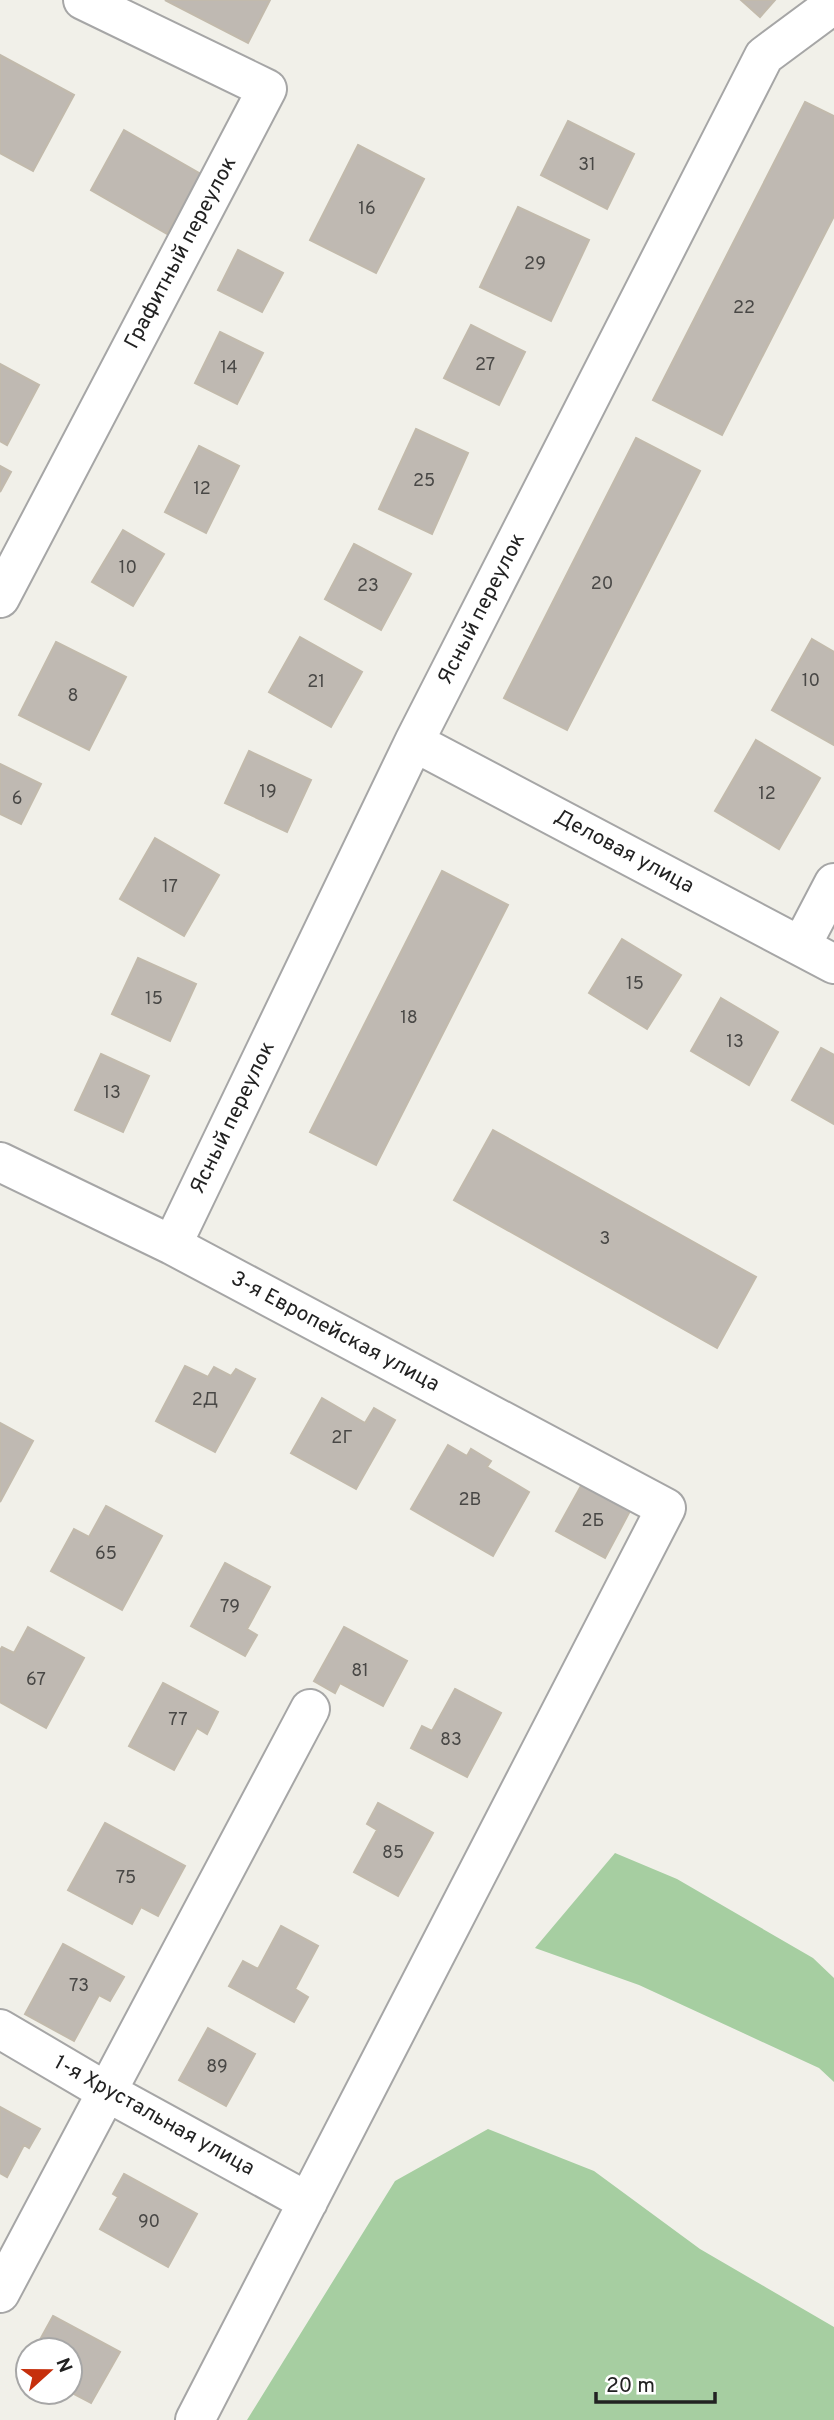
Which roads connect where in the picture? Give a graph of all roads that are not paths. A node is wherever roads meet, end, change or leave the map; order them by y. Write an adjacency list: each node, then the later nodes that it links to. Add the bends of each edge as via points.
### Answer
1 (83, 0): 3 (street, Графитный переулок, via 267,89)
2 (834, 4): 4 (street, Ясный переулок, via 764,55)
3 (0, 597)
4 (414, 742): 6 (street, Деловая улица); 9 (street, Ясный переулок)
5 (834, 883): 6 (street)
6 (801, 946): 7 (street, Деловая улица)
7 (834, 964)
8 (0, 1162): 9 (street, 3-я Европейская улица)
9 (172, 1245): 13 (street, 3-я Европейская улица, via 666,1508)
10 (310, 1709): 12 (street)
11 (0, 2029): 12 (street, 1-я Хрустальная улица)
12 (107, 2092): 13 (street, 1-я Хрустальная улица); 14 (street)
13 (308, 2202): 15 (street)
14 (0, 2293)
15 (195, 2420)

